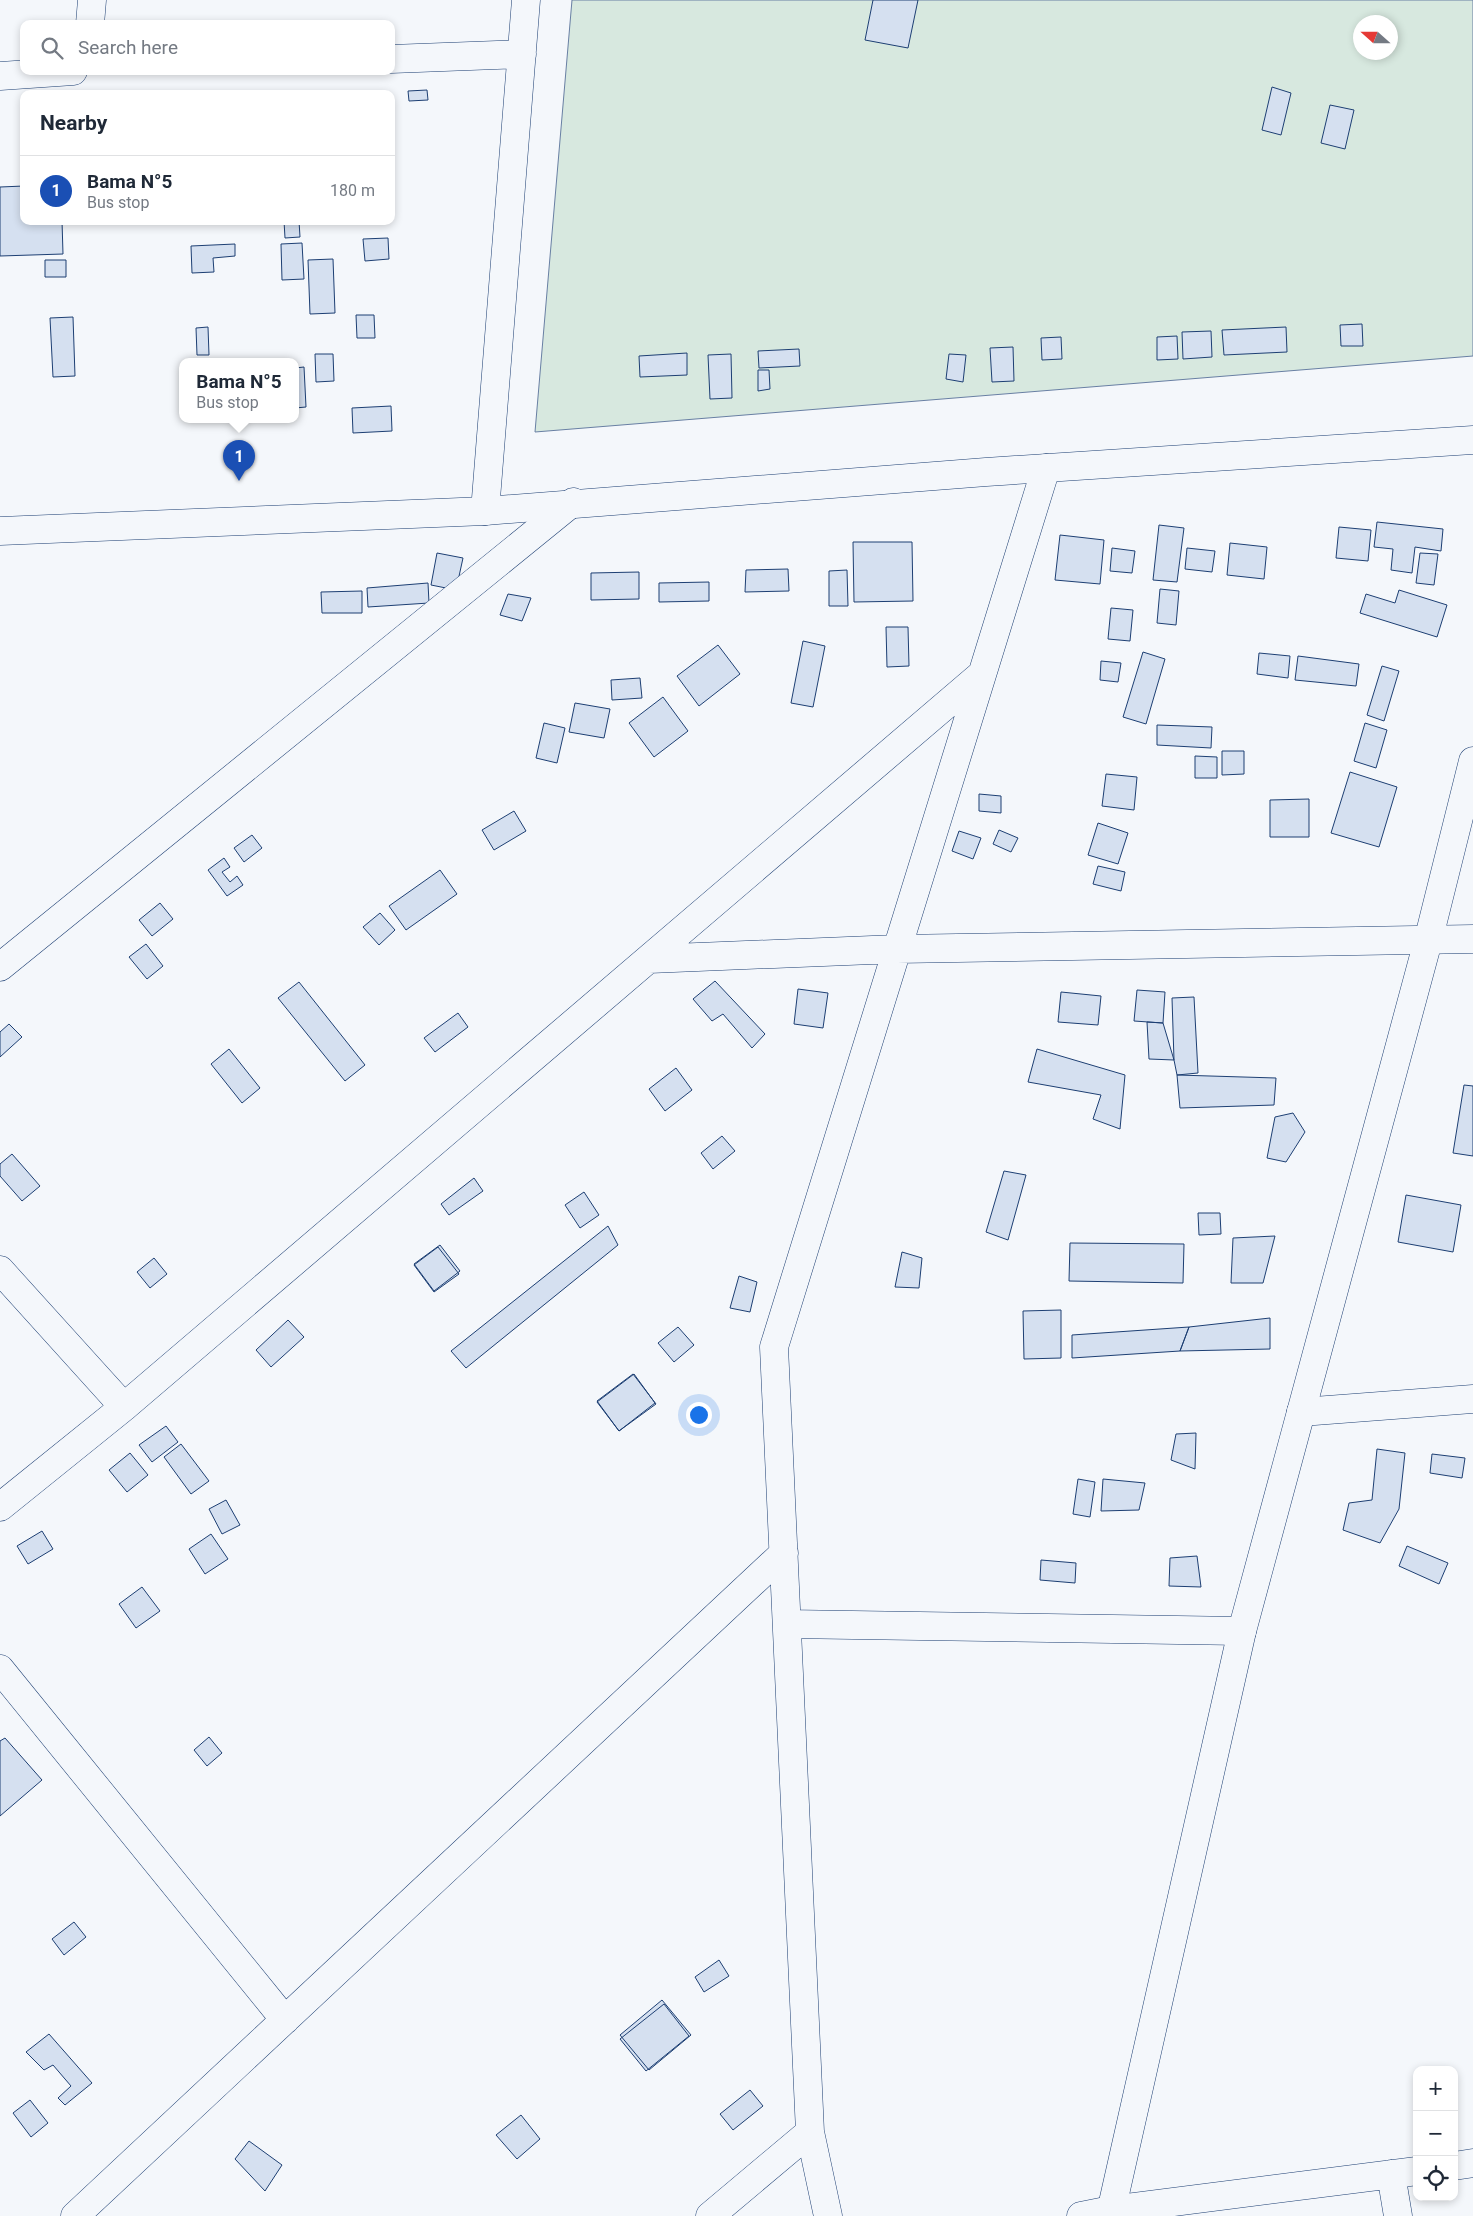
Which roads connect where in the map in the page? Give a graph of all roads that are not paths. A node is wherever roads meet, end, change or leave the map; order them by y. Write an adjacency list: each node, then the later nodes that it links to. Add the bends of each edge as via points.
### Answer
1 (92, 0): 3 (street)
2 (526, 0): 4 (street)
3 (90, 20)
4 (522, 54): 5 (street); 11 (street)
5 (395, 59)
6 (20, 75): 7 (street)
7 (0, 76)
8 (1473, 440): 9 (street)
9 (1046, 468): 10 (street); 13 (street)
10 (574, 502): 11 (street); 19 (street)
11 (485, 510): 12 (street)
12 (0, 531)
13 (982, 674): 17 (street); 18 (street)
14 (1473, 761): 16 (street)
15 (1473, 940): 16 (street)
16 (1428, 942): 17 (street); 23 (street)
17 (897, 949): 18 (street); 25 (street, via 774,1347)
18 (649, 959): 22 (street)
19 (0, 967)
20 (0, 1270): 22 (street)
21 (1473, 1399): 23 (street)
22 (124, 1407): 24 (street)
23 (1301, 1412): 27 (street)
24 (0, 1507)
25 (784, 1553): 26 (street); 29 (street)
26 (787, 1624): 27 (street); 30 (street)
27 (1242, 1631): 34 (street)
28 (0, 1669): 29 (street)
29 (285, 2020): 35 (street)
30 (810, 2132): 36 (street); 37 (street)
31 (1473, 2163): 32 (street)
32 (1458, 2165)
33 (1404, 2172): 34 (street); 39 (street)
34 (1110, 2213): 38 (street)
35 (75, 2216)
36 (710, 2216)
37 (828, 2216)
38 (1081, 2216)
39 (1398, 2216)

